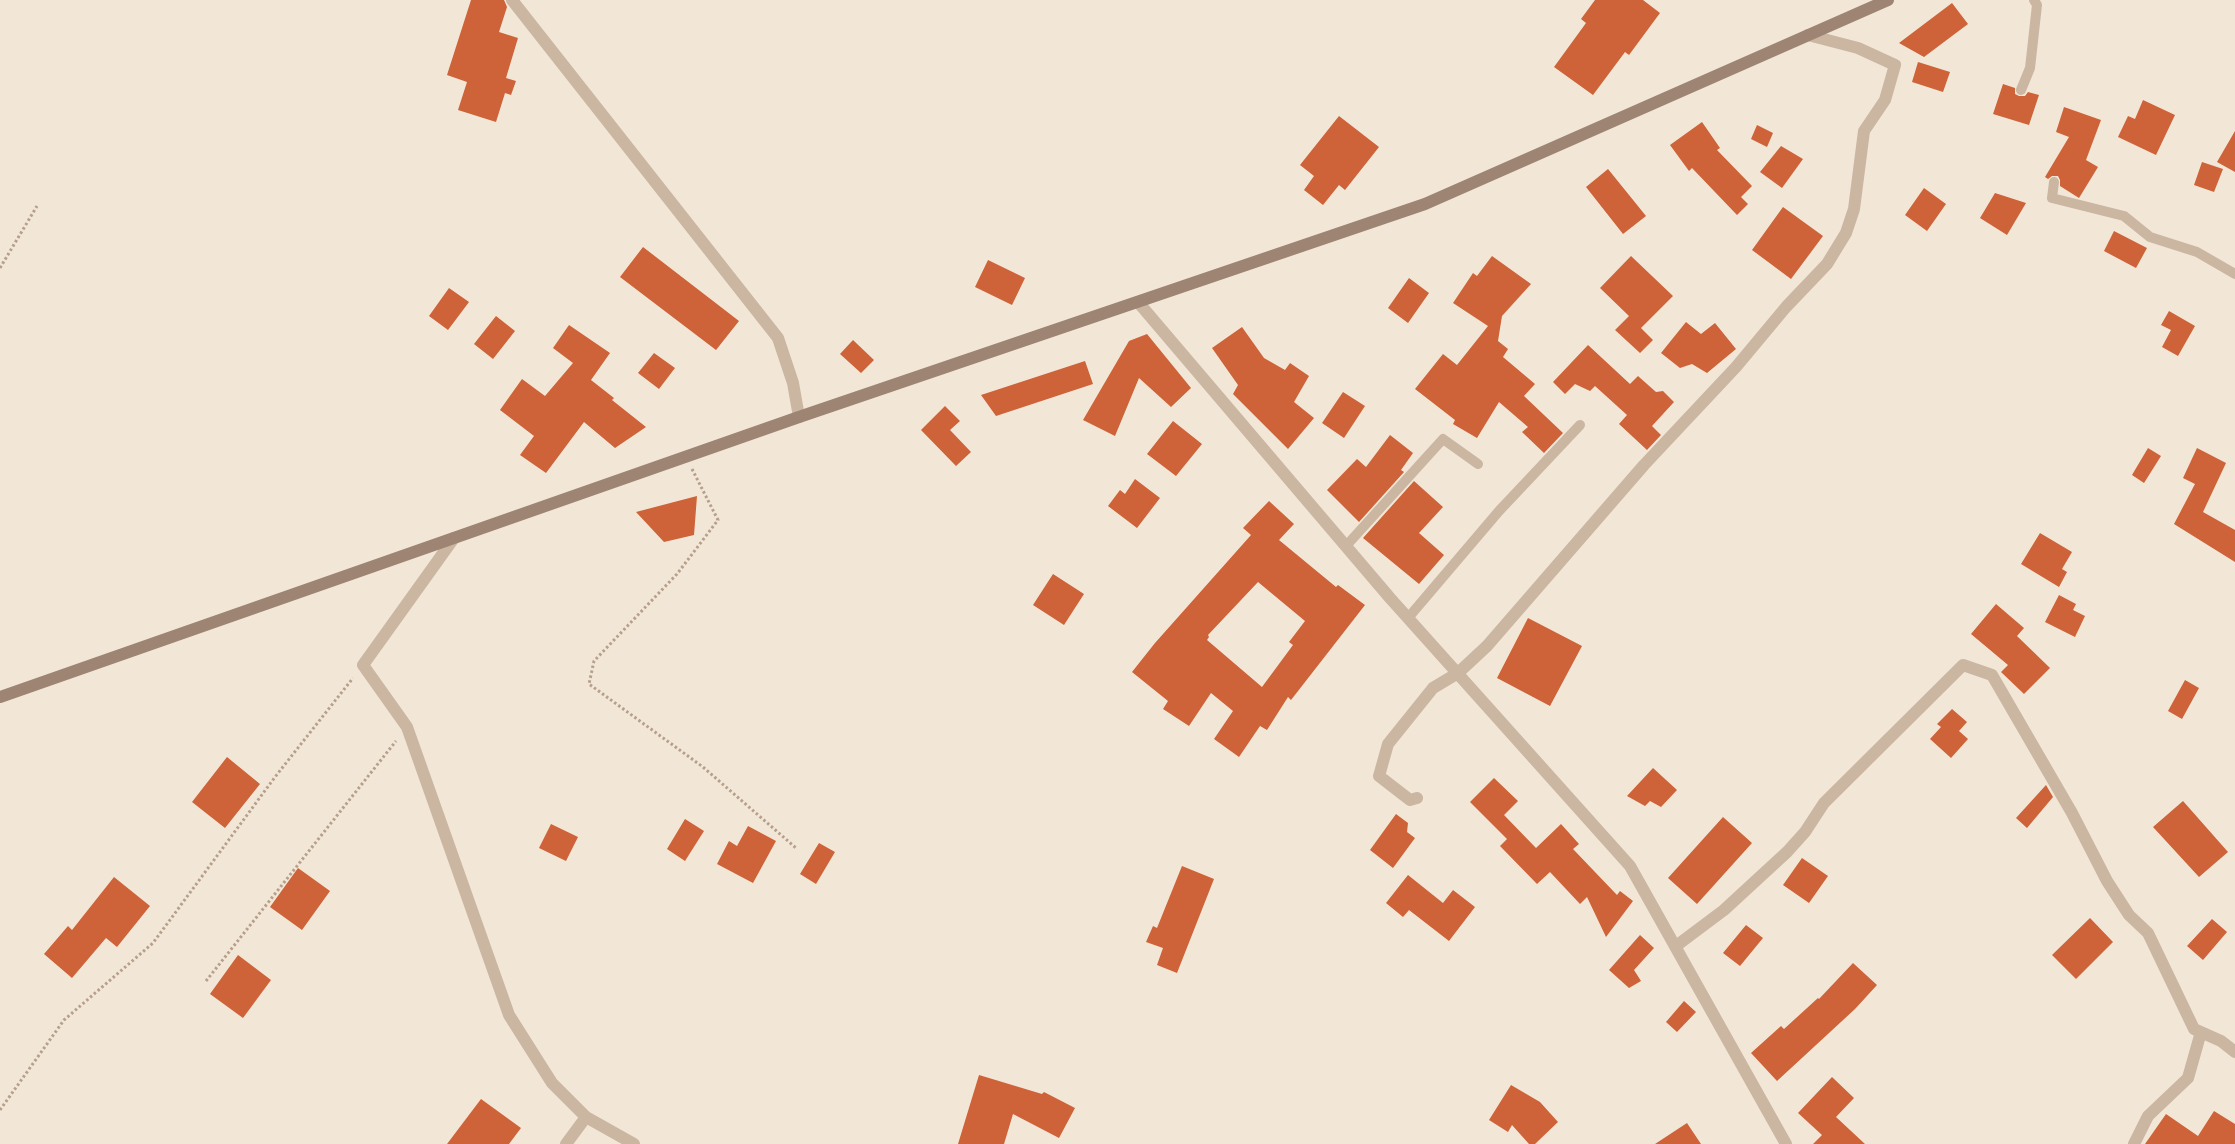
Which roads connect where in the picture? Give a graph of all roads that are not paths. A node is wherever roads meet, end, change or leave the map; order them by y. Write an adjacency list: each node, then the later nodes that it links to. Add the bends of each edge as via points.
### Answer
1 (512, 0): 9 (street, via 778,338 793,383)
2 (1888, 0): 4 (main road)
3 (2034, 0): 5 (lane, via 2038,5 2030,68)
4 (1808, 35): 8 (main road, via 1425,204); 15 (street, via 1858,48 1895,65 1886,100 1864,131 1854,209 1846,233 1827,264 1644,465 1487,646)
5 (2021, 90)
6 (2054, 182): 7 (lane, via 2052,198 2124,216 2150,237 2197,252)
7 (2235, 274)
8 (1138, 302): 9 (main road); 13 (street)
9 (799, 417): 12 (main road)
10 (1580, 425): 14 (lane, via 1499,511)
11 (1478, 464): 13 (lane, via 1443,439)
12 (454, 538): 16 (main road); 21 (street, via 363,665 407,727 509,1015 552,1083)
13 (1346, 546): 14 (street)
14 (1408, 618): 15 (street)
15 (1458, 673): 17 (street, via 1432,688 1388,744 1379,776 1410,800); 18 (street, via 1630,866)
16 (0, 696)
17 (1417, 798)
18 (1676, 946): 19 (street, via 1724,910 1787,852 1824,803 1964,665 1992,675 2072,813 2107,881 2129,915 2148,933 2194,1028); 24 (street)
19 (2201, 1032): 20 (street); 25 (street, via 2188,1078 2148,1116)
20 (2235, 1052)
21 (586, 1117): 22 (street); 23 (street)
22 (566, 1144)
23 (634, 1144)
24 (1786, 1144)
25 (2134, 1144)

